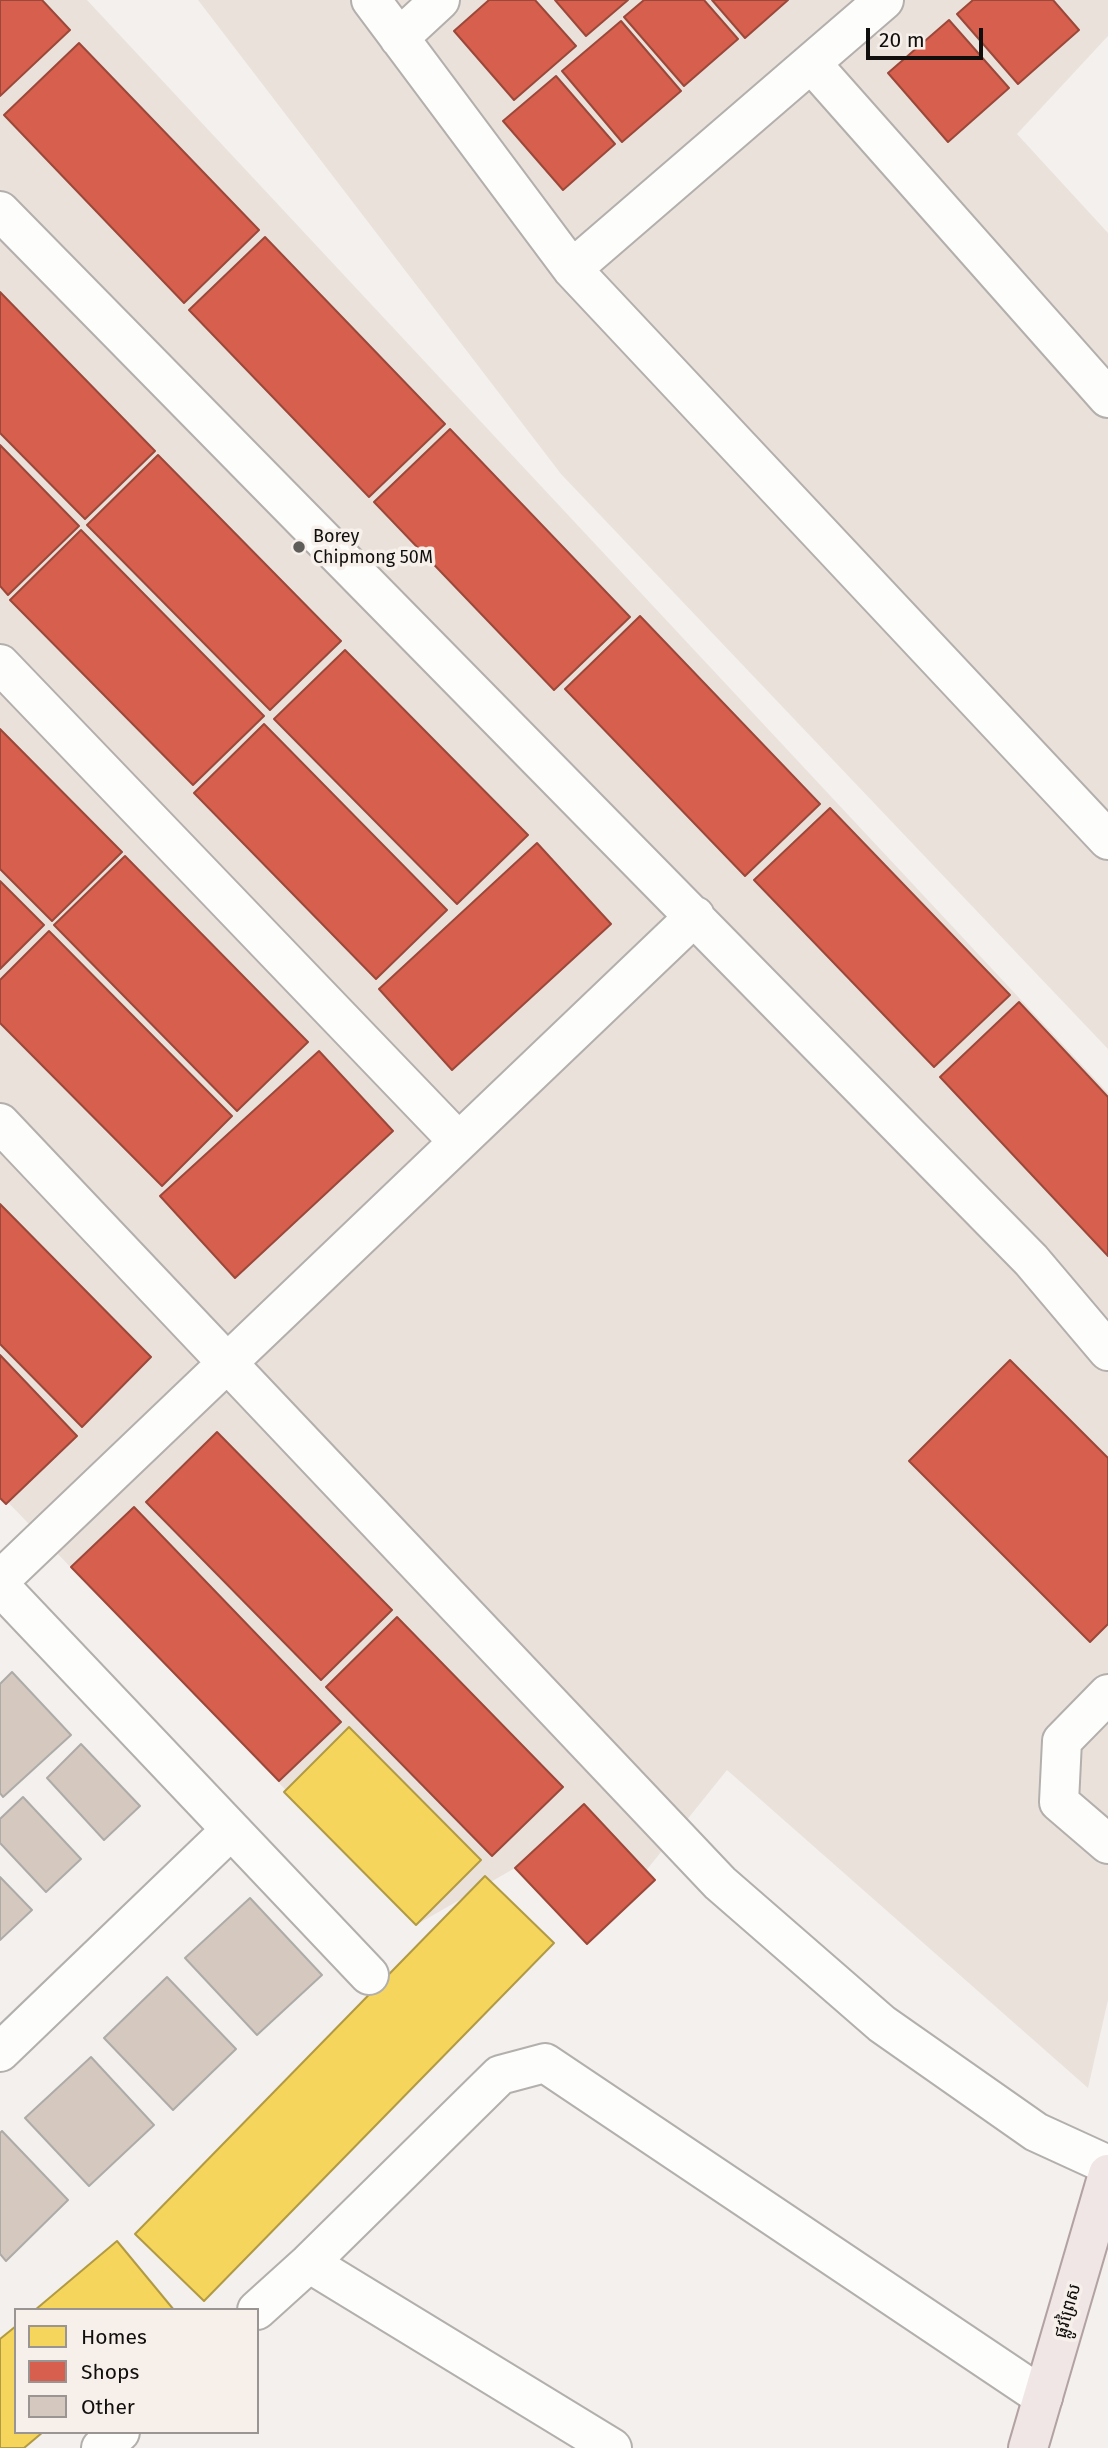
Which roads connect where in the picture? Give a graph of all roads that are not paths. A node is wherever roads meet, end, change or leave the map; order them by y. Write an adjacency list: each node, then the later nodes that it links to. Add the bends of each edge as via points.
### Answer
1 (371, 0): 4 (street)
2 (440, 0): 4 (street)
3 (884, 0): 5 (street)
4 (400, 38): 7 (street)
5 (811, 63): 7 (street); 8 (street)
6 (0, 211): 11 (street)
7 (572, 269): 10 (street)
8 (1108, 398)
9 (0, 664): 13 (street)
10 (1108, 840)
11 (695, 916): 13 (street); 14 (street, via 1031,1260)
12 (0, 1123): 15 (street)
13 (458, 1141): 15 (street)
14 (1108, 1350)
15 (226, 1362): 16 (street); 23 (street, via 720,1883 882,2024 1036,2132)
16 (0, 1580)
17 (0, 1586): 19 (street)
18 (1108, 1694): 20 (street, via 1062,1741 1059,1802)
19 (231, 1830): 21 (street); 22 (street)
20 (1108, 1844)
21 (369, 1975)
22 (0, 2052)
23 (1108, 2165)
24 (1108, 2174): 27 (main road, ផ្លូវព្រៃស)
25 (309, 2263): 26 (street); 27 (street, via 500,2075 545,2063); 28 (street)
26 (259, 2308)
27 (1043, 2397): 29 (main road, ផ្លូវព្រៃស)
28 (612, 2448)
29 (1028, 2448)

